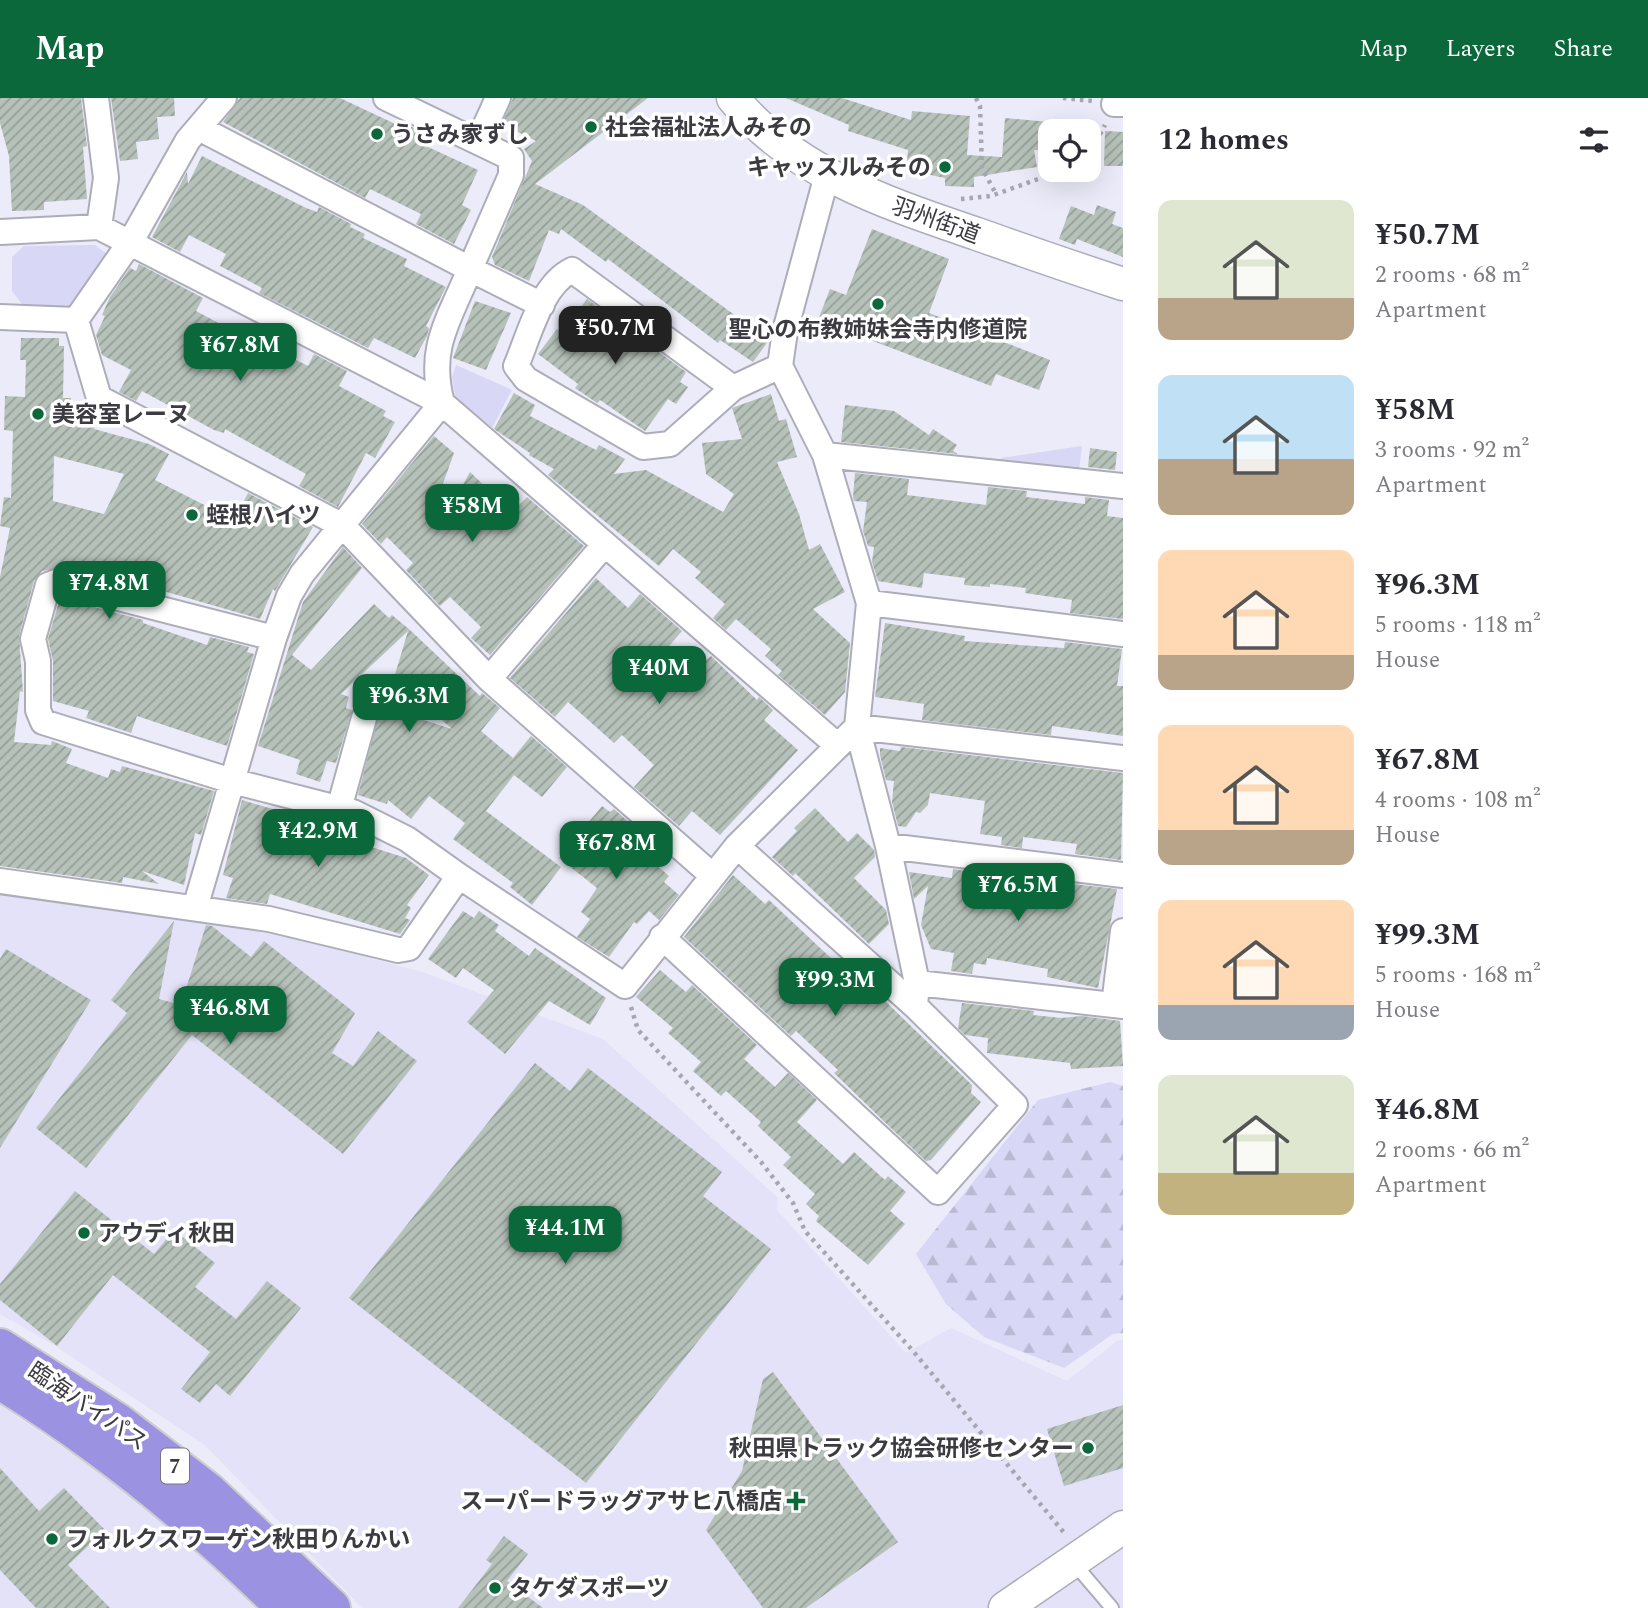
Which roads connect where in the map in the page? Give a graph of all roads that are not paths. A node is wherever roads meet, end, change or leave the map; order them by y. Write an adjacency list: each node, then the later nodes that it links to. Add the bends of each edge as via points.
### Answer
1 (96, 98): 9 (street, via 106,178)
2 (224, 98): 6 (street)
3 (386, 98): 7 (street)
4 (498, 98): 7 (street)
5 (733, 98): 8 (street, 羽州街道, via 785,147)
6 (199, 128): 11 (street); 12 (street)
7 (478, 142): 12 (street, via 511,158 511,175)
8 (827, 175): 13 (street, 羽州街道, via 929,218); 17 (street, via 785,331)
9 (99, 227): 10 (street); 11 (street)
10 (0, 232)
11 (131, 241): 16 (street); 19 (street)
12 (470, 269): 14 (street); 19 (street, via 437,348 435,377)
13 (1123, 284)
14 (542, 305): 18 (street, via 561,275 572,270); 18 (street, via 516,366 526,379 643,447 670,444)
15 (0, 317): 16 (street)
16 (76, 320): 22 (street, via 99,398)
17 (780, 366): 18 (street); 20 (street)
18 (733, 388)
19 (442, 403): 22 (street); 23 (street)
20 (825, 455): 21 (street); 24 (street)
21 (1123, 486)
22 (343, 526): 26 (street, via 302,573); 27 (street)
23 (605, 544): 27 (street); 30 (street)
24 (869, 603): 25 (street); 29 (street)
25 (1123, 634)
26 (274, 638): 32 (street); 32 (street, via 56,582 48,585 33,639 38,710 44,722)
27 (489, 679): 38 (street)
28 (364, 718): 33 (street)
29 (857, 727): 30 (street); 31 (street); 35 (street)
30 (838, 747): 34 (street)
31 (1123, 758)
32 (232, 781): 33 (street); 40 (street)
33 (339, 809): 37 (street, via 407,839)
34 (737, 846): 38 (street); 43 (street)
35 (888, 846): 36 (street); 43 (street)
36 (1123, 875)
37 (459, 876): 40 (street, via 409,948 398,950 270,919); 42 (street, via 625,986)
38 (713, 876): 42 (street)
39 (0, 881): 40 (street)
40 (195, 908)
41 (1123, 931): 44 (street)
42 (662, 937): 43 (street, via 939,1192 1015,1105)
43 (916, 994): 44 (street)
44 (1119, 1005)
45 (0, 1348): 50 (highway, 臨海バイパス / 7, via 118,1423 208,1492)
46 (0, 1380): 49 (highway, 臨海バイパス / 7, via 178,1508)
47 (1123, 1527): 48 (street)
48 (1076, 1557): 51 (street); 52 (lane)
49 (286, 1608)
50 (331, 1608)
51 (1004, 1608)
52 (1112, 1608)

